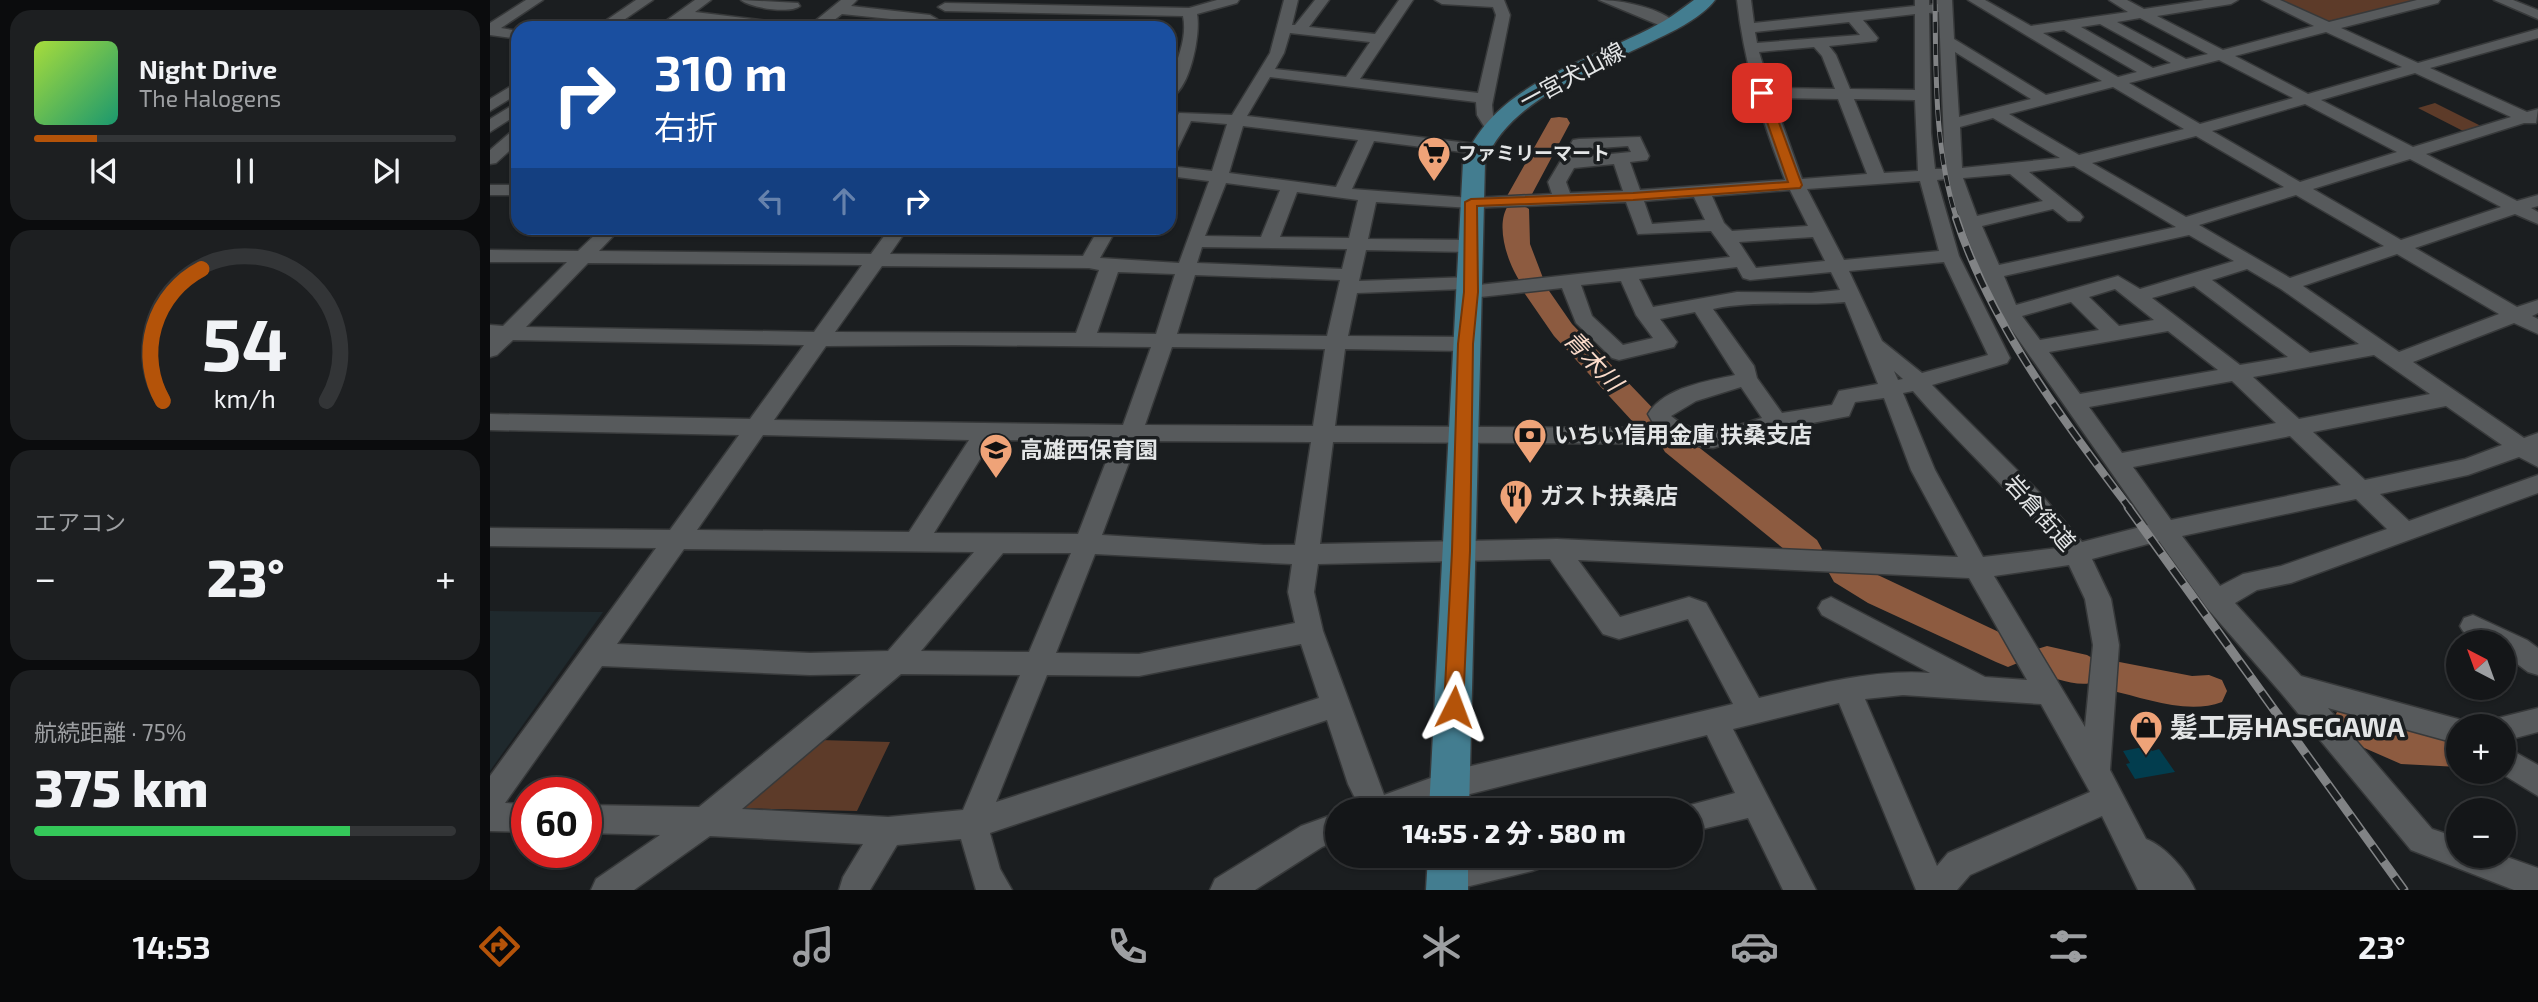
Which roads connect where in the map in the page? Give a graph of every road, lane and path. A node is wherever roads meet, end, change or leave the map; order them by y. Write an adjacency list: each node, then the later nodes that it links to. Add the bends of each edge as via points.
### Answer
1 (536, 0): 54 (street)
2 (615, 0): 19 (street)
3 (704, 0): 34 (street)
4 (748, 0): 22 (street)
5 (1116, 0): 29 (street)
6 (1232, 0): 31 (street)
7 (1291, 0): 53 (street)
8 (1322, 0): 53 (street)
9 (1406, 0): 58 (street)
10 (1442, 0): 21 (street)
11 (1706, 0): 49 (main road, 一宮犬山線)
12 (1744, 0): 52 (street)
13 (1976, 0): 23 (street); 55 (street)
14 (2116, 0): 33 (street)
15 (2231, 0): 33 (street)
16 (2269, 0): 51 (street)
17 (2433, 0): 51 (street)
18 (2501, 0): 35 (street)
19 (643, 1): 38 (street)
20 (1614, 1): 49 (street)
21 (1497, 2): 78 (street, via 1503,15)
22 (797, 3): 41 (street)
23 (1945, 3): 28 (street); 59 (street)
24 (949, 4): 25 (street); 45 (street)
25 (1013, 4): 27 (street)
26 (844, 5): 32 (street); 42 (street)
27 (1056, 5): 29 (street); 46 (street)
28 (1922, 6): 36 (street); 77 (street)
29 (1105, 10): 30 (street); 47 (street)
30 (1145, 11): 31 (street); 48 (street)
31 (1189, 12): 64 (street, via 1194,26 1185,38)
32 (885, 13): 43 (street); 44 (street)
33 (2142, 13): 37 (street); 62 (street)
34 (682, 15): 39 (street); 40 (street)
35 (2538, 15)
36 (1854, 19): 52 (street); 60 (street, via 1871,38)
37 (2103, 20): 50 (street); 65 (street)
38 (613, 21)
39 (673, 21)
40 (734, 21)
41 (774, 21)
42 (824, 21)
43 (876, 21)
44 (915, 21)
45 (929, 21)
46 (1044, 21)
47 (1093, 21)
48 (1140, 21)
49 (1671, 25): 91 (main road, 一宮犬山線, via 1529,96 1509,110)
50 (2066, 25): 55 (street); 68 (street)
51 (2329, 27): 62 (street); 66 (street)
52 (1748, 28): 61 (street)
53 (1292, 29): 58 (street); 67 (street)
54 (490, 30): 57 (street)
55 (2029, 31): 71 (street)
56 (2538, 33): 66 (street)
57 (511, 34)
58 (1379, 39): 70 (street)
59 (1947, 41): 80 (street); 87 (street)
60 (1819, 44): 61 (street); 76 (street, via 1829,55)
61 (1750, 48): 75 (street)
62 (2222, 55): 65 (street); 79 (street)
63 (1176, 58): 64 (street)
64 (1185, 58): 69 (street)
65 (2184, 64): 68 (street)
66 (2417, 68): 79 (street); 85 (street)
67 (1266, 72): 70 (street); 86 (street)
68 (2151, 73): 71 (street)
69 (1176, 78)
70 (1350, 82): 78 (street)
71 (2116, 82): 80 (street); 89 (street)
72 (490, 86): 73 (street)
73 (511, 88)
74 (511, 93): 81 (street)
75 (1762, 93): 76 (street); 103 (street)
76 (1843, 94): 77 (street); 102 (street)
77 (1923, 95): 100 (street)
78 (1483, 98): 91 (street)
79 (2306, 98): 89 (street); 93 (street)
80 (2045, 101): 83 (street)
81 (490, 106)
82 (511, 112): 88 (street)
83 (1997, 114): 87 (street); 96 (street)
84 (1177, 115): 86 (street)
85 (2533, 119): 93 (street)
86 (1237, 120): 90 (street); 101 (street)
87 (1952, 124): 99 (street)
88 (490, 127)
89 (2197, 130): 96 (street); 105 (street)
90 (1367, 138): 91 (street); 108 (street)
91 (1486, 138): 114 (main road, via 1474,162)
92 (511, 140): 95 (street)
93 (2412, 153): 105 (street); 116 (street)
94 (1620, 157): 111 (street); 112 (street, via 1641,156 1634,141 1579,144 1557,182)
95 (490, 159)
96 (2077, 161): 97 (street); 120 (street)
97 (2014, 169): 99 (street); 115 (street)
98 (1176, 172): 101 (street)
99 (1956, 173): 100 (street); 119 (street, via 1954,179)
100 (1927, 175): 102 (street); 132 (street)
101 (1218, 177): 104 (street); 126 (street)
102 (1877, 178): 103 (street)
103 (1796, 185): 109 (street); 121 (street)
104 (1291, 186): 108 (street); 127 (street)
105 (2298, 188): 120 (street); 130 (street)
106 (490, 190): 107 (street)
107 (511, 190)
108 (1342, 192): 110 (street)
109 (1701, 192): 111 (street); 122 (street)
110 (1368, 196): 114 (street); 128 (street)
111 (1633, 196): 112 (street); 122 (street, via 1645,230)
112 (1563, 199): 114 (street)
113 (2538, 200): 116 (street)
114 (1471, 202): 129 (main road)
115 (2057, 203): 117 (street); 119 (street)
116 (2516, 207): 118 (street); 130 (street)
117 (2074, 217)
118 (2538, 219)
119 (1971, 223): 141 (street)
120 (2187, 226): 136 (street); 141 (street)
121 (1819, 231): 122 (street); 138 (street)
122 (1722, 232): 140 (street)
123 (605, 235): 133 (street)
124 (894, 235): 134 (street)
125 (1104, 235): 135 (street)
126 (1194, 241): 127 (street); 139 (street)
127 (1269, 241): 128 (street)
128 (1356, 245): 129 (street); 145 (street)
129 (1470, 246): 147 (main road)
130 (2400, 247): 146 (street); 156 (street)
131 (490, 256): 133 (street)
132 (1950, 256): 138 (street); 174 (street, via 2000,358)
133 (583, 257): 134 (street); 159 (street)
134 (873, 262): 135 (street); 161 (street)
135 (1089, 262): 137 (street)
136 (2248, 263): 143 (street); 146 (street)
137 (1110, 266): 139 (street); 162 (street)
138 (1840, 267): 140 (street); 149 (street)
139 (1185, 268): 145 (street); 163 (street)
140 (1747, 268): 142 (street); 151 (street)
141 (1991, 273): 154 (street)
142 (1627, 274): 144 (street); 155 (street)
143 (2196, 278): 150 (street); 170 (street)
144 (1569, 280): 147 (street); 155 (street, via 1583,318 1619,353 1667,342)
145 (1351, 281): 147 (street); 164 (street)
146 (2288, 285): 168 (street)
147 (1471, 288): 165 (main road)
148 (2075, 294): 150 (street, via 2118,282); 154 (street); 160 (street)
149 (1852, 295): 151 (street); 166 (street)
150 (2139, 296): 157 (street)
151 (1767, 300): 152 (street, via 1737,298)
152 (1700, 305): 155 (street); 173 (street, via 1746,371)
153 (2538, 306): 156 (street)
154 (2010, 313): 167 (street)
155 (1646, 315)
156 (2516, 315): 158 (street); 171 (street)
157 (2174, 323): 160 (street); 172 (street)
158 (2538, 328)
159 (499, 332): 161 (street); 169 (street)
160 (2114, 333): 167 (street)
161 (818, 339): 162 (street); 180 (street)
162 (1084, 340): 163 (street)
163 (1164, 341): 164 (street); 183 (street)
164 (1336, 342): 165 (street); 184 (street)
165 (1465, 344): 185 (main road)
166 (1874, 345): 174 (street, 岩倉街道); 175 (street)
167 (2035, 348): 177 (street)
168 (2375, 348): 170 (street); 171 (street)
169 (490, 350)
170 (2306, 360): 172 (street)
171 (2395, 361): 176 (street)
172 (2236, 373): 177 (street); 181 (street)
173 (1746, 379): 179 (street); 186 (street, via 1674,402 1659,414)
174 (1917, 383): 175 (street); 201 (street, 岩倉街道, via 2031,498)
175 (1889, 390): 179 (street, via 1847,396 1841,411); 202 (street, via 1923,470)
176 (2448, 398): 181 (street); 187 (street)
177 (2073, 402): 188 (street)
178 (490, 422): 180 (street)
179 (1776, 422): 186 (street, via 1713,440)
180 (755, 428): 182 (street); 194 (street)
181 (2295, 428): 188 (street); 190 (street)
182 (985, 432): 183 (street); 195 (street)
183 (1131, 433): 184 (street); 197 (street)
184 (1323, 434): 185 (street); 200 (street)
185 (1463, 435): 186 (street); 199 (main road)
186 (1680, 436)
187 (2533, 449): 190 (street)
188 (2118, 462): 191 (street)
189 (2538, 484): 192 (street)
190 (2362, 489): 191 (street); 192 (street)
191 (2166, 530): 201 (street); 203 (street)
192 (2406, 531): 203 (street, via 2282,576 2252,581)
193 (490, 537): 194 (street)
194 (675, 540): 195 (street); 207 (street)
195 (916, 542): 196 (street)
196 (997, 543): 197 (street); 208 (street)
197 (1087, 544): 200 (street, via 1264,555); 209 (street)
198 (1557, 549): 199 (street); 202 (street); 216 (street, via 1612,626 1697,610)
199 (1461, 551): 200 (street); 225 (main road)
200 (1307, 552): 206 (street, via 1301,592)
201 (2077, 552): 202 (street); 222 (street, 岩倉街道, via 2098,599 2106,645)
202 (1976, 568): 214 (street)
203 (2216, 601): 211 (street)
204 (1831, 608): 212 (street)
205 (2473, 626): 210 (street, via 2518,648)
206 (1310, 631): 209 (street, via 1139,665); 215 (street)
207 (595, 654): 208 (street, via 810,664); 227 (street)
208 (895, 662): 209 (street); 233 (street)
209 (1036, 663): 234 (street)
210 (2538, 664)
211 (2292, 686): 220 (street); 238 (street, via 2422,839)
212 (1981, 687): 213 (street, via 1903,683); 214 (street)
213 (1847, 689): 216 (street); 248 (street)
214 (2049, 693): 222 (street)
215 (1335, 705): 224 (street); 234 (street)
216 (1751, 711): 217 (street)
217 (1714, 720): 225 (street); 228 (street)
218 (2538, 720): 219 (street)
219 (2516, 725)
220 (2446, 727)
221 (2516, 767): 223 (street)
222 (2095, 771): 226 (street)
223 (2538, 782)
224 (1372, 798)
225 (1450, 798)
226 (2108, 799): 237 (street); 248 (street, via 1959,864)
227 (490, 800)
228 (1754, 802): 229 (street); 247 (street)
229 (1703, 815)
230 (490, 817): 231 (street)
231 (511, 818)
232 (602, 819): 233 (street)
233 (705, 821): 235 (street); 243 (street)
234 (972, 824): 235 (street); 245 (street, via 986,877)
235 (888, 831): 244 (street)
236 (1325, 831): 246 (street)
237 (2126, 832): 249 (street); 250 (street)
238 (2446, 848)
239 (1475, 868): 241 (street)
240 (2496, 868): 242 (street)
241 (1447, 874)
242 (2538, 884)
243 (618, 887)
244 (850, 889)
245 (996, 890)
246 (1226, 890)
247 (1800, 890)
248 (1934, 890)
249 (2155, 890)
250 (2179, 890)

